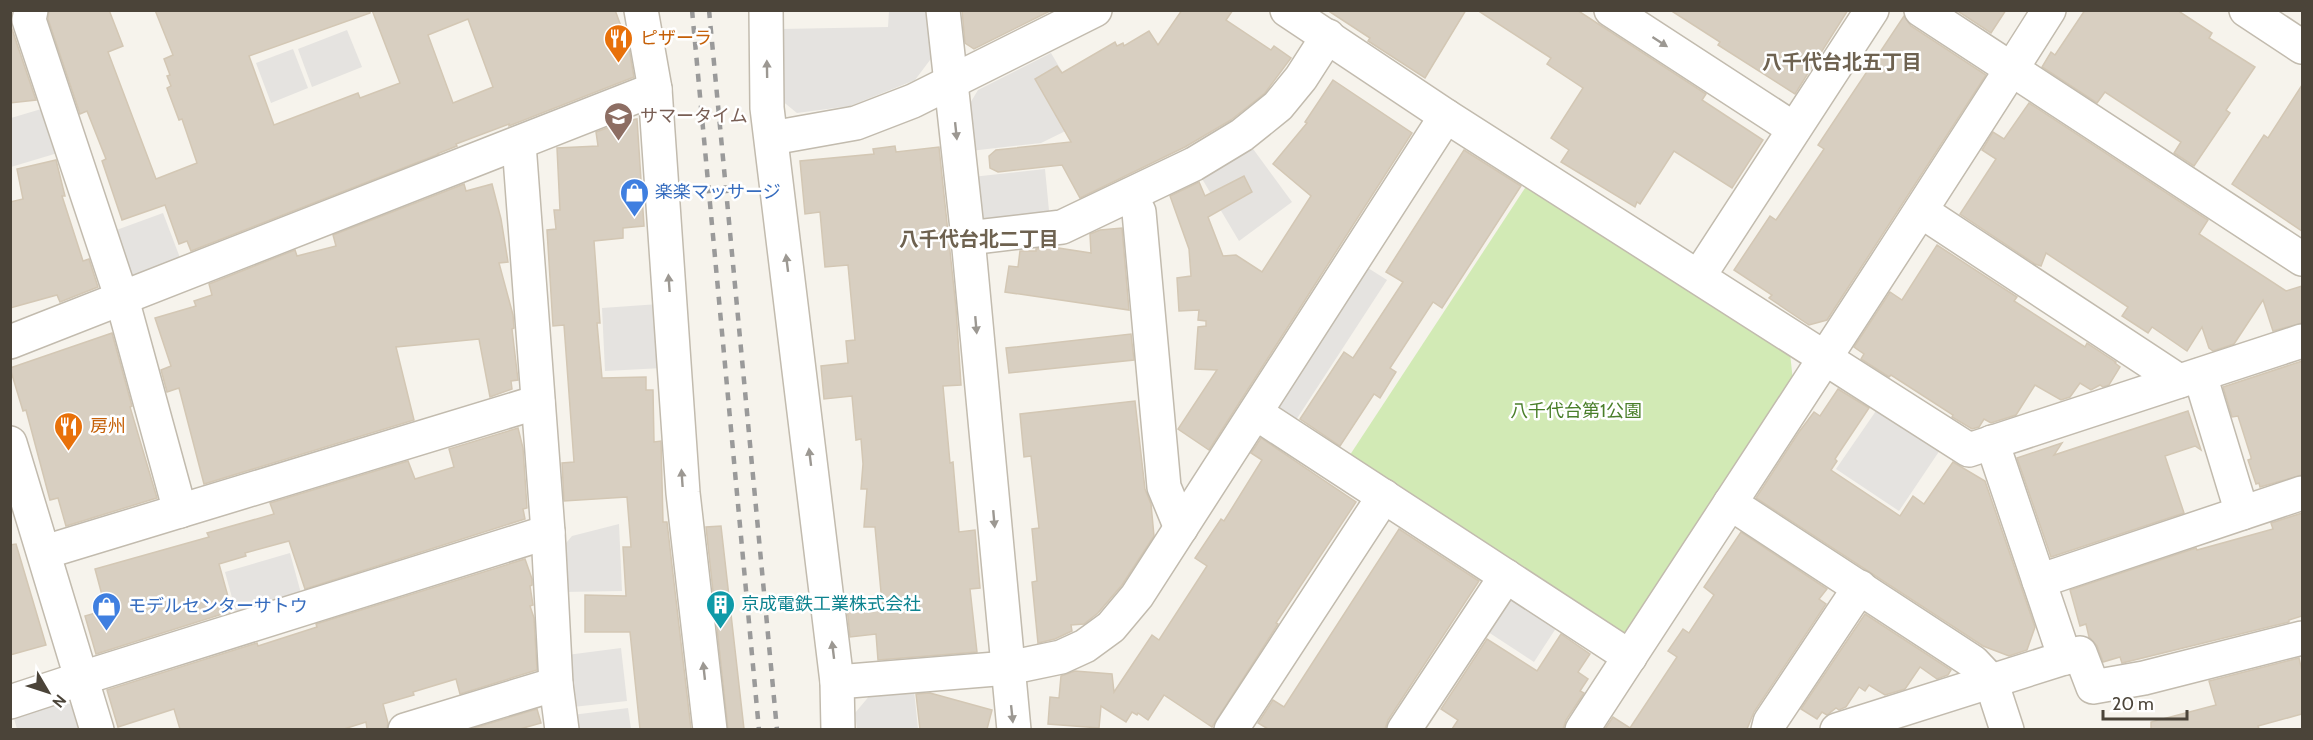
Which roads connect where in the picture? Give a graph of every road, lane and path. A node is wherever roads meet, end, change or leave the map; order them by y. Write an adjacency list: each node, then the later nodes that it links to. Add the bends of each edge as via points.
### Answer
1 (31, 10): 26 (street, via 29,20)
2 (641, 10): 16 (street)
3 (766, 10): 19 (street, one-way to 3, via 767,108)
4 (943, 10): 15 (street)
5 (1095, 10): 15 (street)
6 (1287, 10): 12 (street)
7 (1611, 10): 18 (street, one-way to 18)
8 (1872, 10): 18 (street)
9 (1921, 10): 14 (street)
10 (2049, 10): 14 (street)
11 (2246, 10): 13 (street)
12 (1328, 36): 17 (street); 21 (street, via 1278,106 1242,135)
13 (2302, 47)
14 (2012, 69): 22 (street); 24 (street)
15 (951, 83): 19 (street, via 856,123); 23 (street, one-way to 23)
16 (655, 89): 20 (street); 58 (street, one-way to 16, via 684,493)
17 (1446, 116): 25 (street); 32 (street)
18 (1794, 129): 25 (street)
19 (772, 138): 52 (street, one-way to 19)
20 (519, 144): 26 (street); 31 (street)
21 (1130, 195): 23 (street, via 1062,227); 40 (street, via 1139,212 1164,487)
22 (1921, 212): 29 (street); 30 (street)
23 (968, 238): 49 (street, one-way to 49)
24 (2302, 259)
25 (1699, 276): 29 (street)
26 (122, 299): 28 (street); 38 (street)
27 (2302, 341): 30 (street)
28 (10, 342)
29 (1824, 356): 33 (street, via 1969,450); 37 (street)
30 (2189, 378): 33 (street); 39 (street)
31 (538, 402): 38 (street); 41 (street)
32 (1256, 413): 36 (street); 40 (street)
33 (1992, 442): 44 (street)
34 (10, 443): 42 (street)
35 (2302, 493): 39 (street)
36 (1384, 496): 43 (street); 61 (street)
37 (1730, 503): 45 (street); 47 (street)
38 (180, 511): 42 (street)
39 (2242, 513): 44 (street)
40 (1181, 528): 49 (street, via 1137,596 1111,627 1073,652)
41 (548, 532): 50 (street); 53 (street)
42 (45, 552): 50 (street)
43 (1506, 576): 47 (street); 62 (street)
44 (2039, 581): 48 (street)
45 (1860, 587): 51 (street, via 1973,662); 64 (street)
46 (2302, 638): 48 (street, via 2093,687 2080,653)
47 (1630, 657): 63 (street)
48 (2065, 658): 51 (street)
49 (1008, 668): 52 (street); 60 (street, one-way to 60)
50 (82, 678): 54 (street); 55 (street)
51 (1991, 681): 65 (street); 66 (street)
52 (837, 682): 59 (street)
53 (556, 684): 56 (street); 57 (street)
54 (10, 702)
55 (97, 729)
56 (405, 729)
57 (562, 729)
58 (710, 729)
59 (838, 729)
60 (1014, 729)
61 (1232, 729)
62 (1404, 729)
63 (1582, 729)
64 (1768, 729)
65 (1838, 729)
66 (2007, 729)

